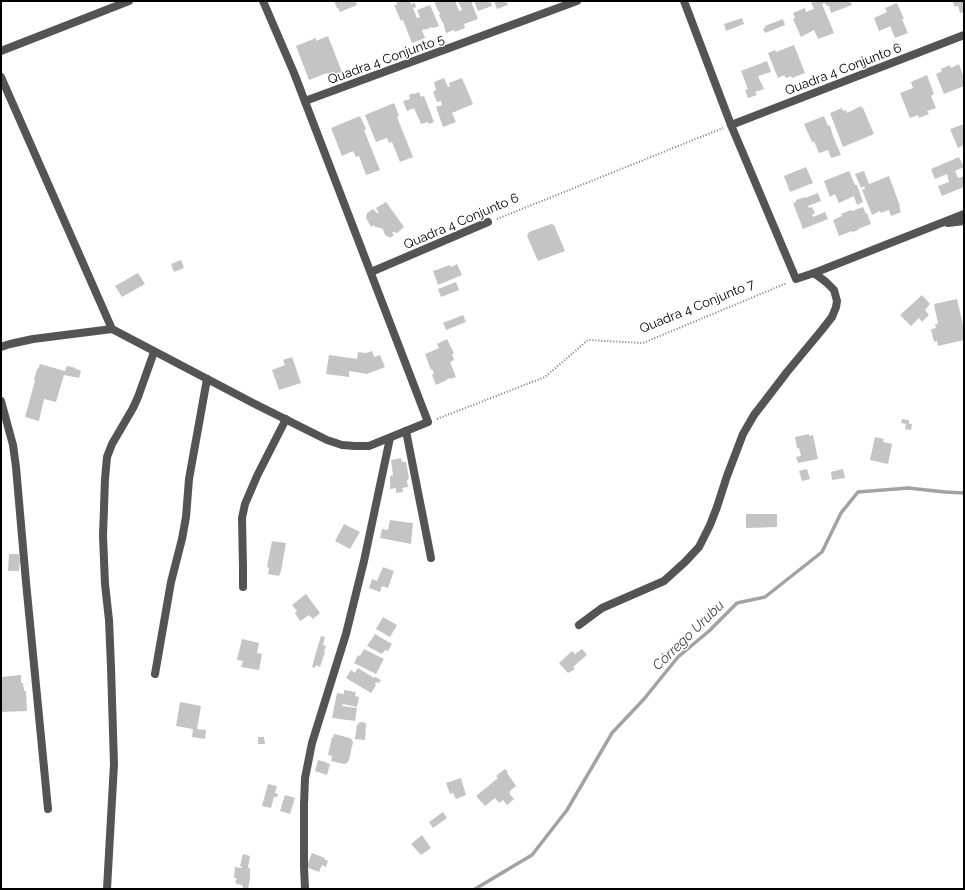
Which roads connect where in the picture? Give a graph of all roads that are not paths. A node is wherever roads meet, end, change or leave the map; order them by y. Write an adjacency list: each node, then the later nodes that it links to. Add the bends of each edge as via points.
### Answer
1 (127, 1): 6 (street)
2 (263, 1): 8 (street)
3 (577, 1): 8 (street, Quadra 4 Conjunto 5)
4 (684, 1): 9 (street)
5 (964, 35): 9 (street, Quadra 4 Conjunto 6)
6 (1, 51)
7 (1, 78): 16 (street)
8 (305, 101): 14 (street)
9 (731, 124): 15 (street, via 796,279)
10 (964, 214): 13 (street)
11 (964, 221): 13 (street)
12 (488, 222): 14 (street, Quadra 4 Conjunto 6)
13 (940, 224): 15 (street)
14 (370, 272): 22 (street, via 428,422)
15 (814, 273): 26 (street, via 834,290 837,301 832,317 764,401 747,427 717,508 699,547 664,582 602,608)
16 (112, 329): 17 (street, via 33,339); 18 (street)
17 (1, 347)
18 (154, 352): 19 (street); 29 (street, via 138,398 112,444 107,457 105,479 103,536 114,764)
19 (207, 379): 21 (street); 27 (street, via 189,479 186,517 171,582)
20 (1, 401): 28 (street, via 16,467)
21 (286, 419): 23 (street, via 342,445 369,446); 25 (street, via 245,504 242,518)
22 (406, 431): 23 (street); 24 (street)
23 (390, 438): 30 (street, via 348,627 312,743 305,778)
24 (431, 558)
25 (243, 588)
26 (579, 625)
27 (155, 674)
28 (48, 809)
29 (107, 889)
30 (305, 889)

